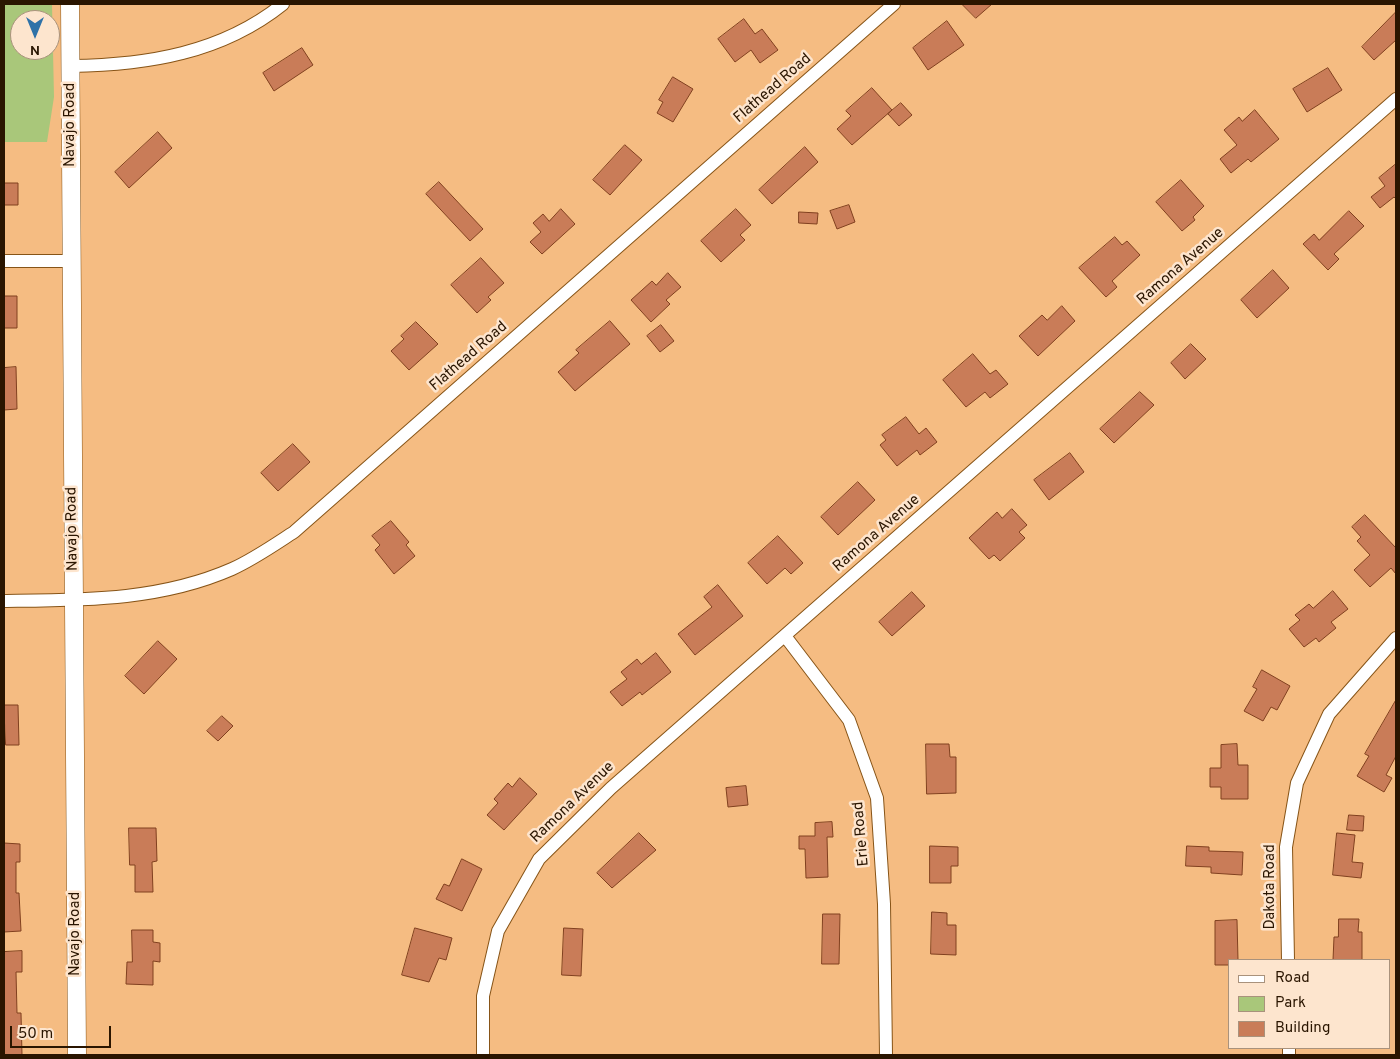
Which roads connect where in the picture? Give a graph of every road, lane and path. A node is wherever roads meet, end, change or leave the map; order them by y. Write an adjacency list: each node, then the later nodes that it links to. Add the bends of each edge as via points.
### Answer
1 (70, 4): 4 (main road, Navajo Road)
2 (283, 4): 4 (street, via 230,38 192,52 149,62)
3 (894, 4): 8 (street, Flathead Road, via 294,532 260,554 208,579 153,594)
4 (71, 66): 7 (main road, Navajo Road)
5 (1396, 99): 10 (street, Ramona Avenue)
6 (4, 261): 7 (street)
7 (70, 261): 8 (main road, Navajo Road)
8 (74, 600): 9 (street, Flathead Road); 13 (main road, Navajo Road)
9 (4, 601)
10 (786, 636): 14 (street, Ramona Avenue, via 611,788 539,859 498,931 483,996); 15 (street, Erie Road, via 849,720 877,798 884,904)
11 (1396, 638): 12 (street, Dakota Road, via 1329,714 1297,783 1286,847)
12 (1288, 959)
13 (77, 1055)
14 (483, 1055)
15 (886, 1055)

